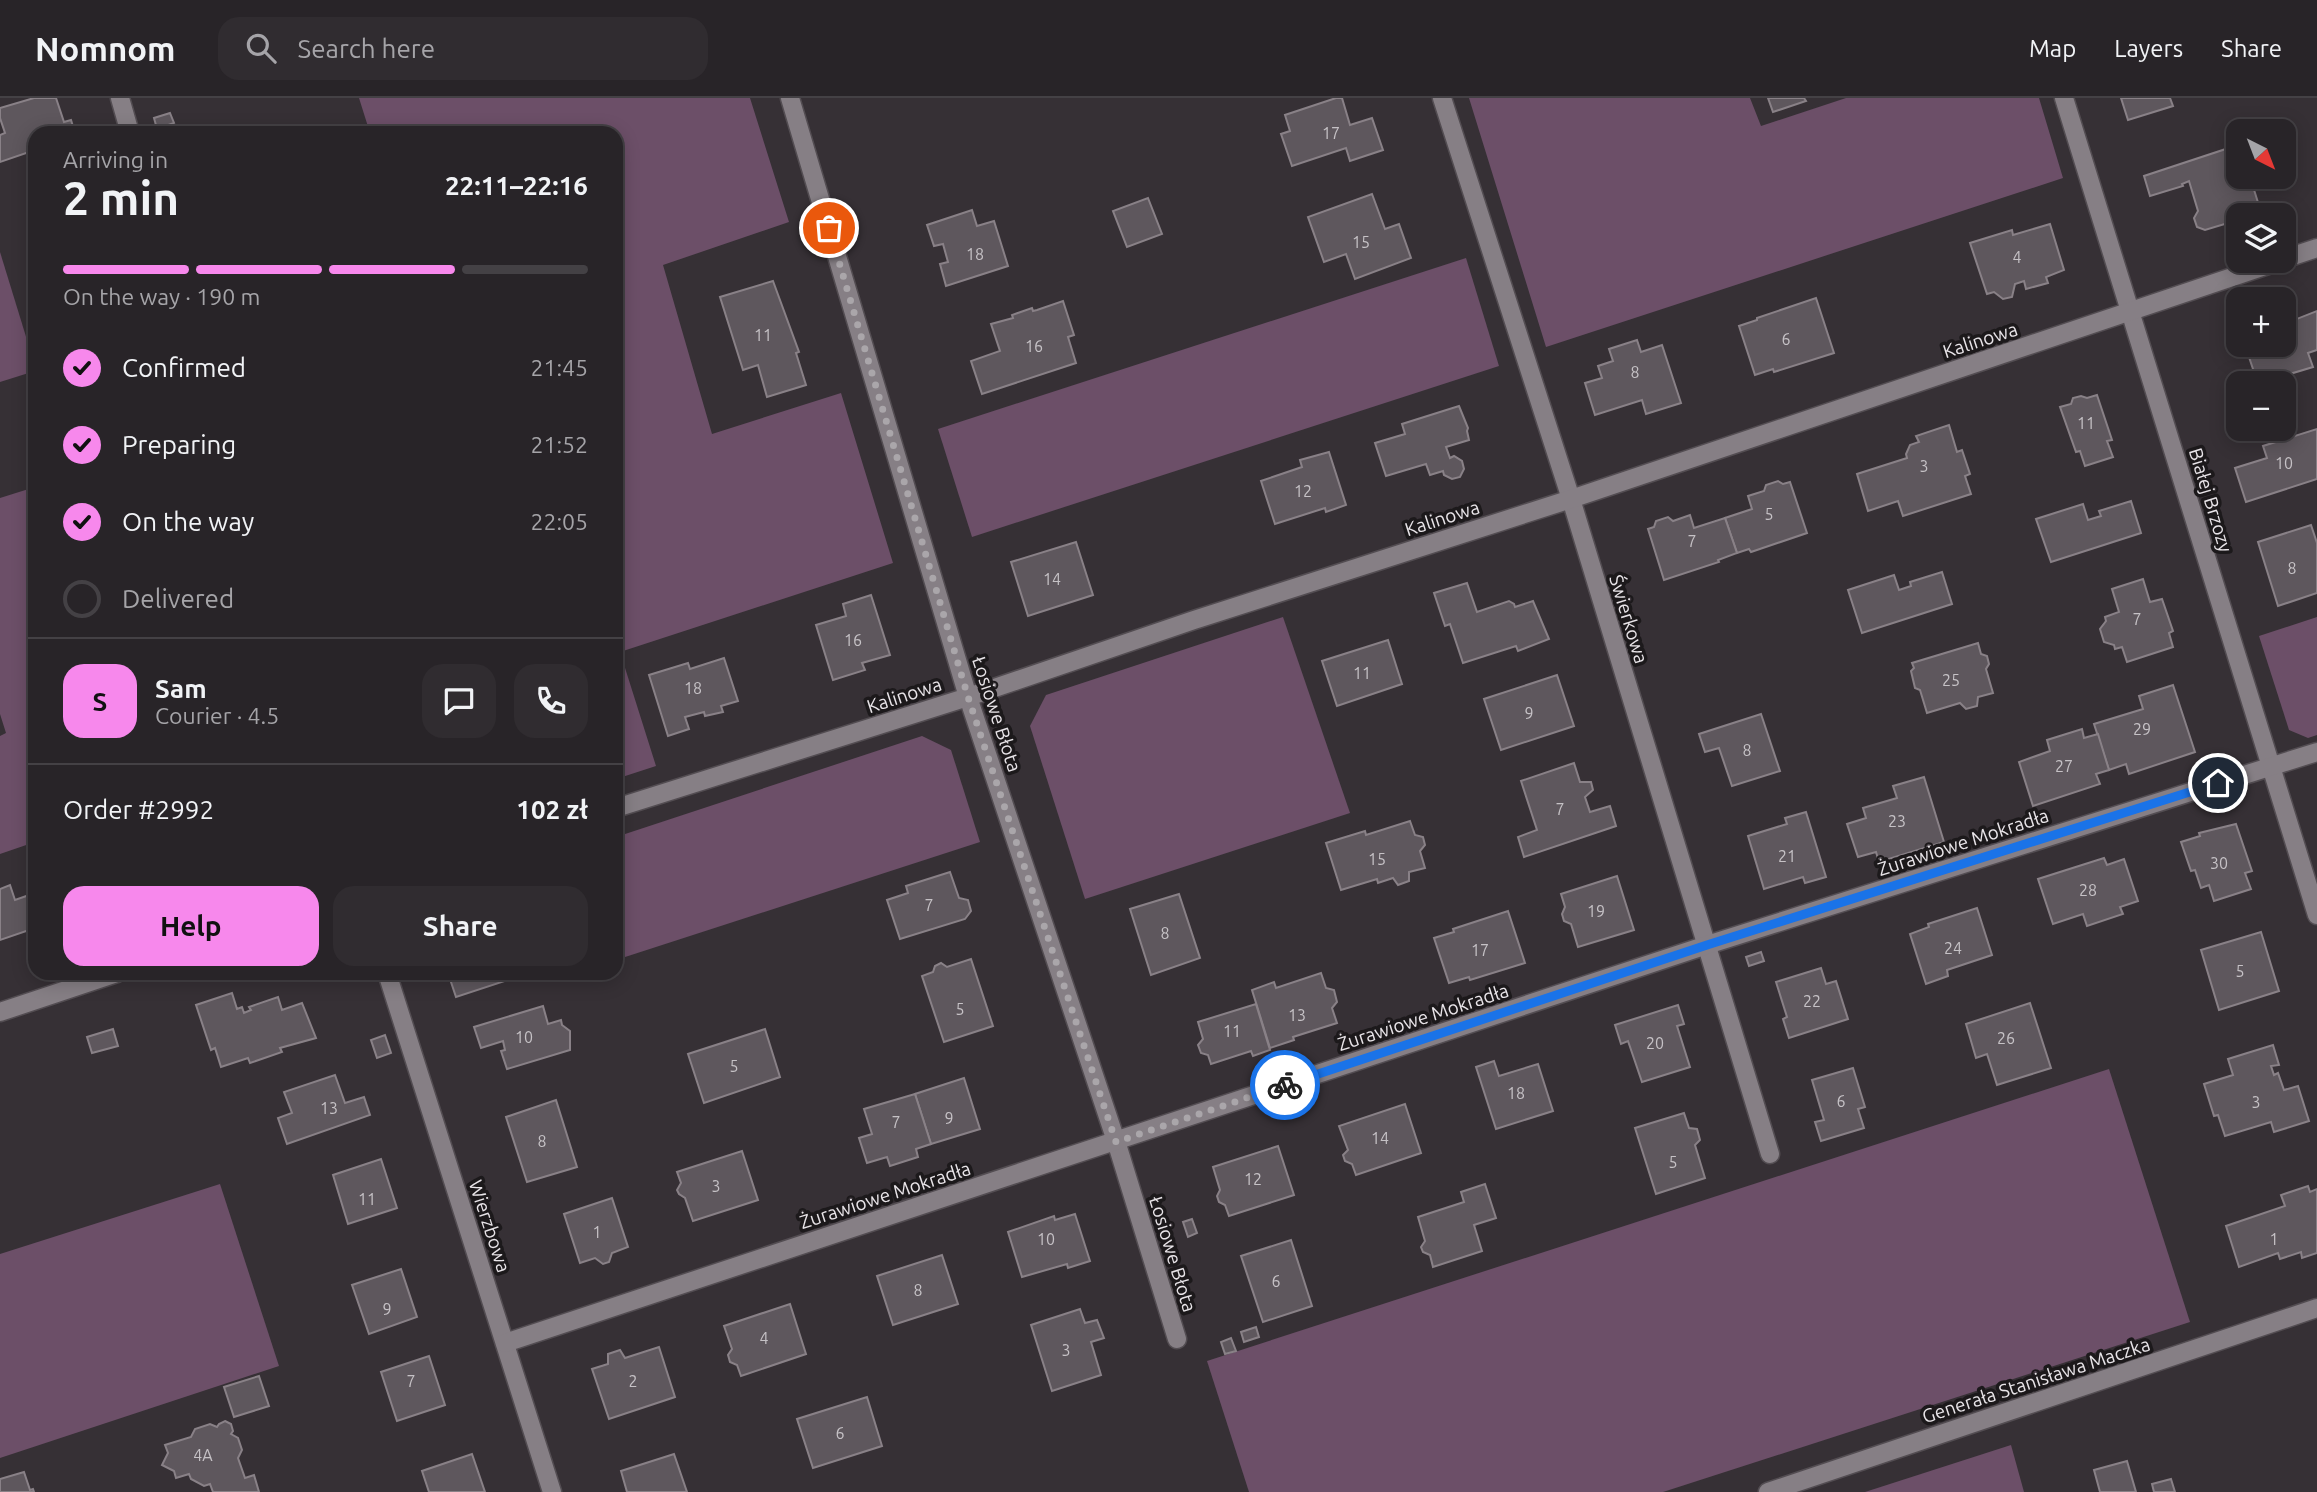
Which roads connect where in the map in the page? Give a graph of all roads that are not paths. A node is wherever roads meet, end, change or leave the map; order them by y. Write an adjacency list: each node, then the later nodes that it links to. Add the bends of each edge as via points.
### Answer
1 (120, 98): 5 (street)
2 (790, 98): 11 (street, Łosiowe Błota)
3 (1442, 98): 10 (street, Świerkowa)
4 (2064, 98): 9 (street, Białej Brzozy)
5 (128, 126)
6 (2317, 248): 7 (street, Kalinowa)
7 (2296, 255)
8 (2244, 273): 9 (street, Kalinowa)
9 (2131, 312): 10 (street, Kalinowa); 13 (street, Białej Brzozy)
10 (1571, 499): 11 (street, Kalinowa); 16 (street, Świerkowa)
11 (968, 697): 14 (street, Kalinowa); 20 (street, Łosiowe Błota)
12 (2317, 752): 13 (street, Żurawiowe Mokradła)
13 (2270, 767): 15 (street, Białej Brzozy); 16 (street, Żurawiowe Mokradła)
14 (623, 806)
15 (2317, 915)
16 (1707, 945): 20 (street, Żurawiowe Mokradła); 21 (street, Świerkowa)
17 (97, 980): 19 (street)
18 (389, 980): 24 (street, Wierzbowa)
19 (0, 1013)
20 (1116, 1142): 23 (street, Łosiowe Błota); 24 (street, Żurawiowe Mokradła)
21 (1770, 1154)
22 (2317, 1308): 26 (street, Generała Stanisława Maczka)
23 (1177, 1339)
24 (505, 1343): 25 (street, Wierzbowa)
25 (552, 1492)
26 (1768, 1492)

